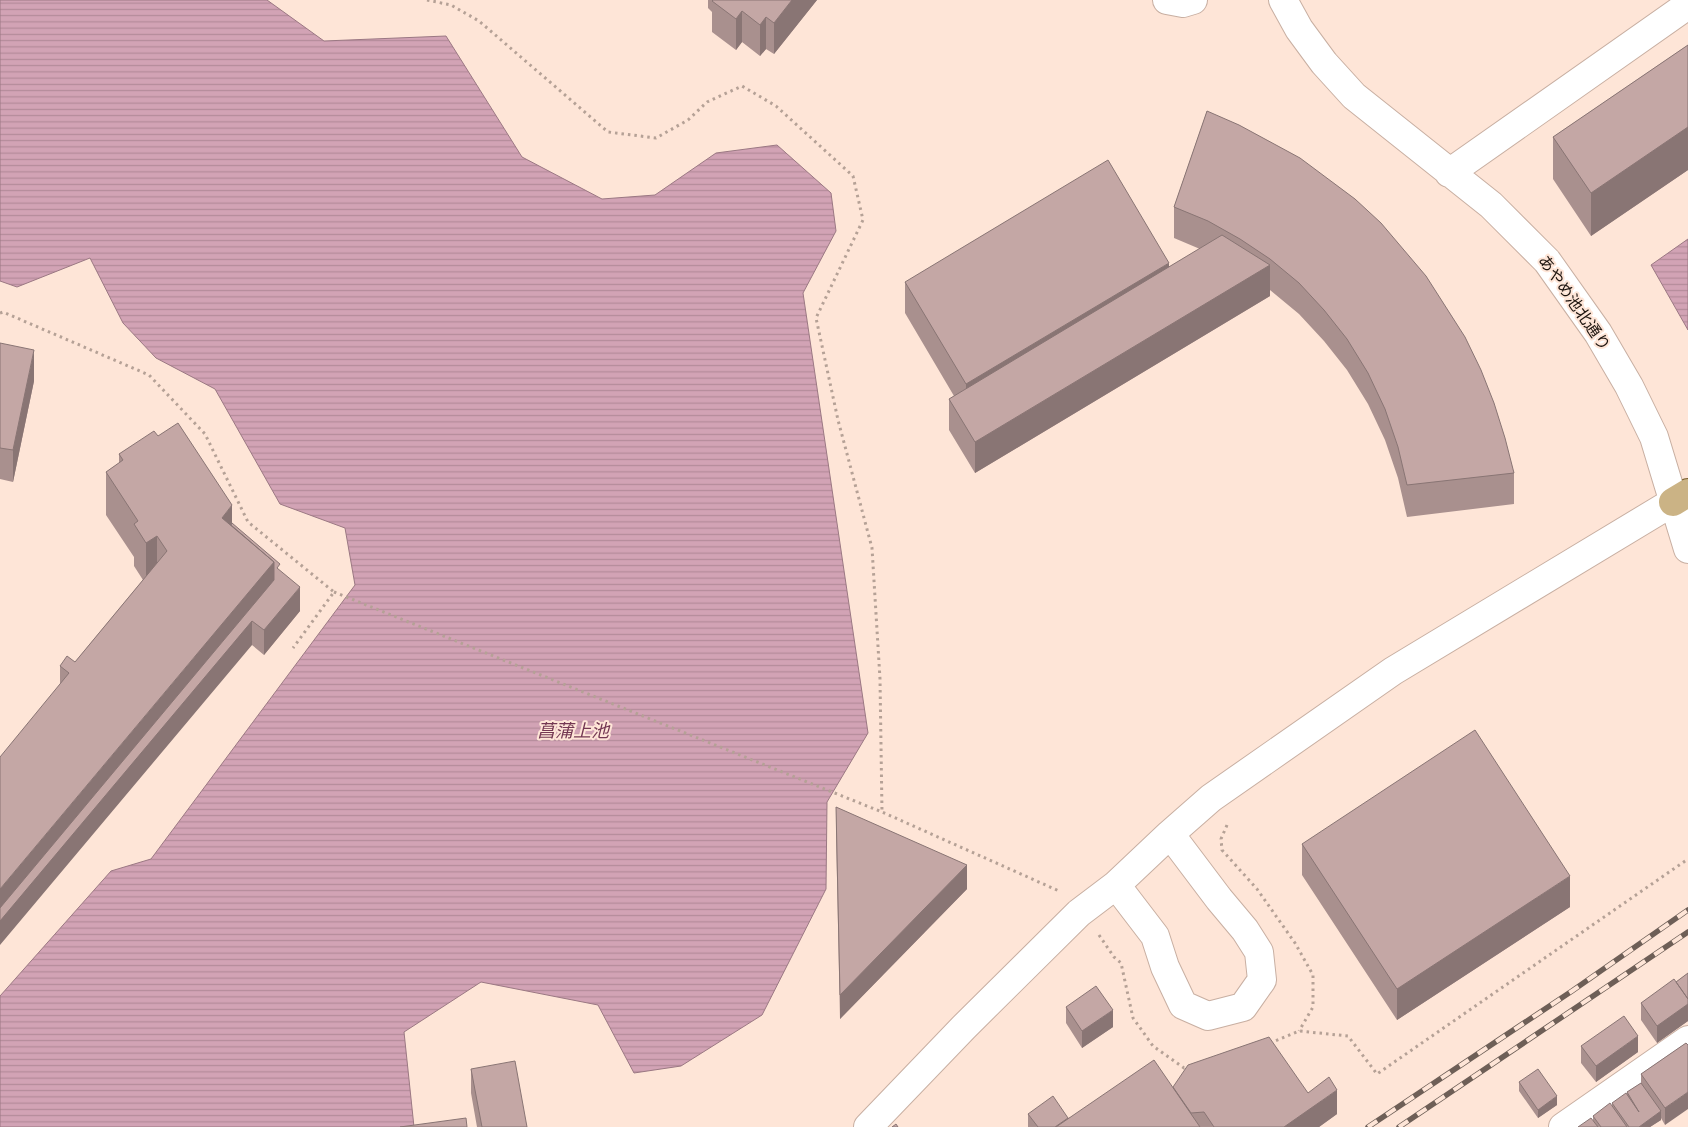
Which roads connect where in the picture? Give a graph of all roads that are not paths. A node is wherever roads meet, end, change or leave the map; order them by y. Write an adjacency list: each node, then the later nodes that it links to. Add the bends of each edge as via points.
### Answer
1 (1167, 0): 2 (street, via 1183,3)
2 (1193, 0)
3 (1284, 0): 5 (street, あやめ池北通り, via 1299,29 1354,96)
4 (1688, 5): 5 (street)
5 (1449, 173): 6 (street, あやめ池北通り, via 1491,205 1547,261 1598,333 1629,386)
6 (1681, 497): 7 (street, あやめ池北通り); 8 (street, via 1393,671 1211,798)
7 (1688, 549)
8 (1170, 834): 9 (street); 9 (street, via 1259,952 1262,980 1243,1007 1208,1016 1183,1005 1155,936)
9 (1116, 885): 11 (street, via 1072,920)
10 (1688, 1040): 12 (street)
11 (868, 1127)
12 (1562, 1127)

